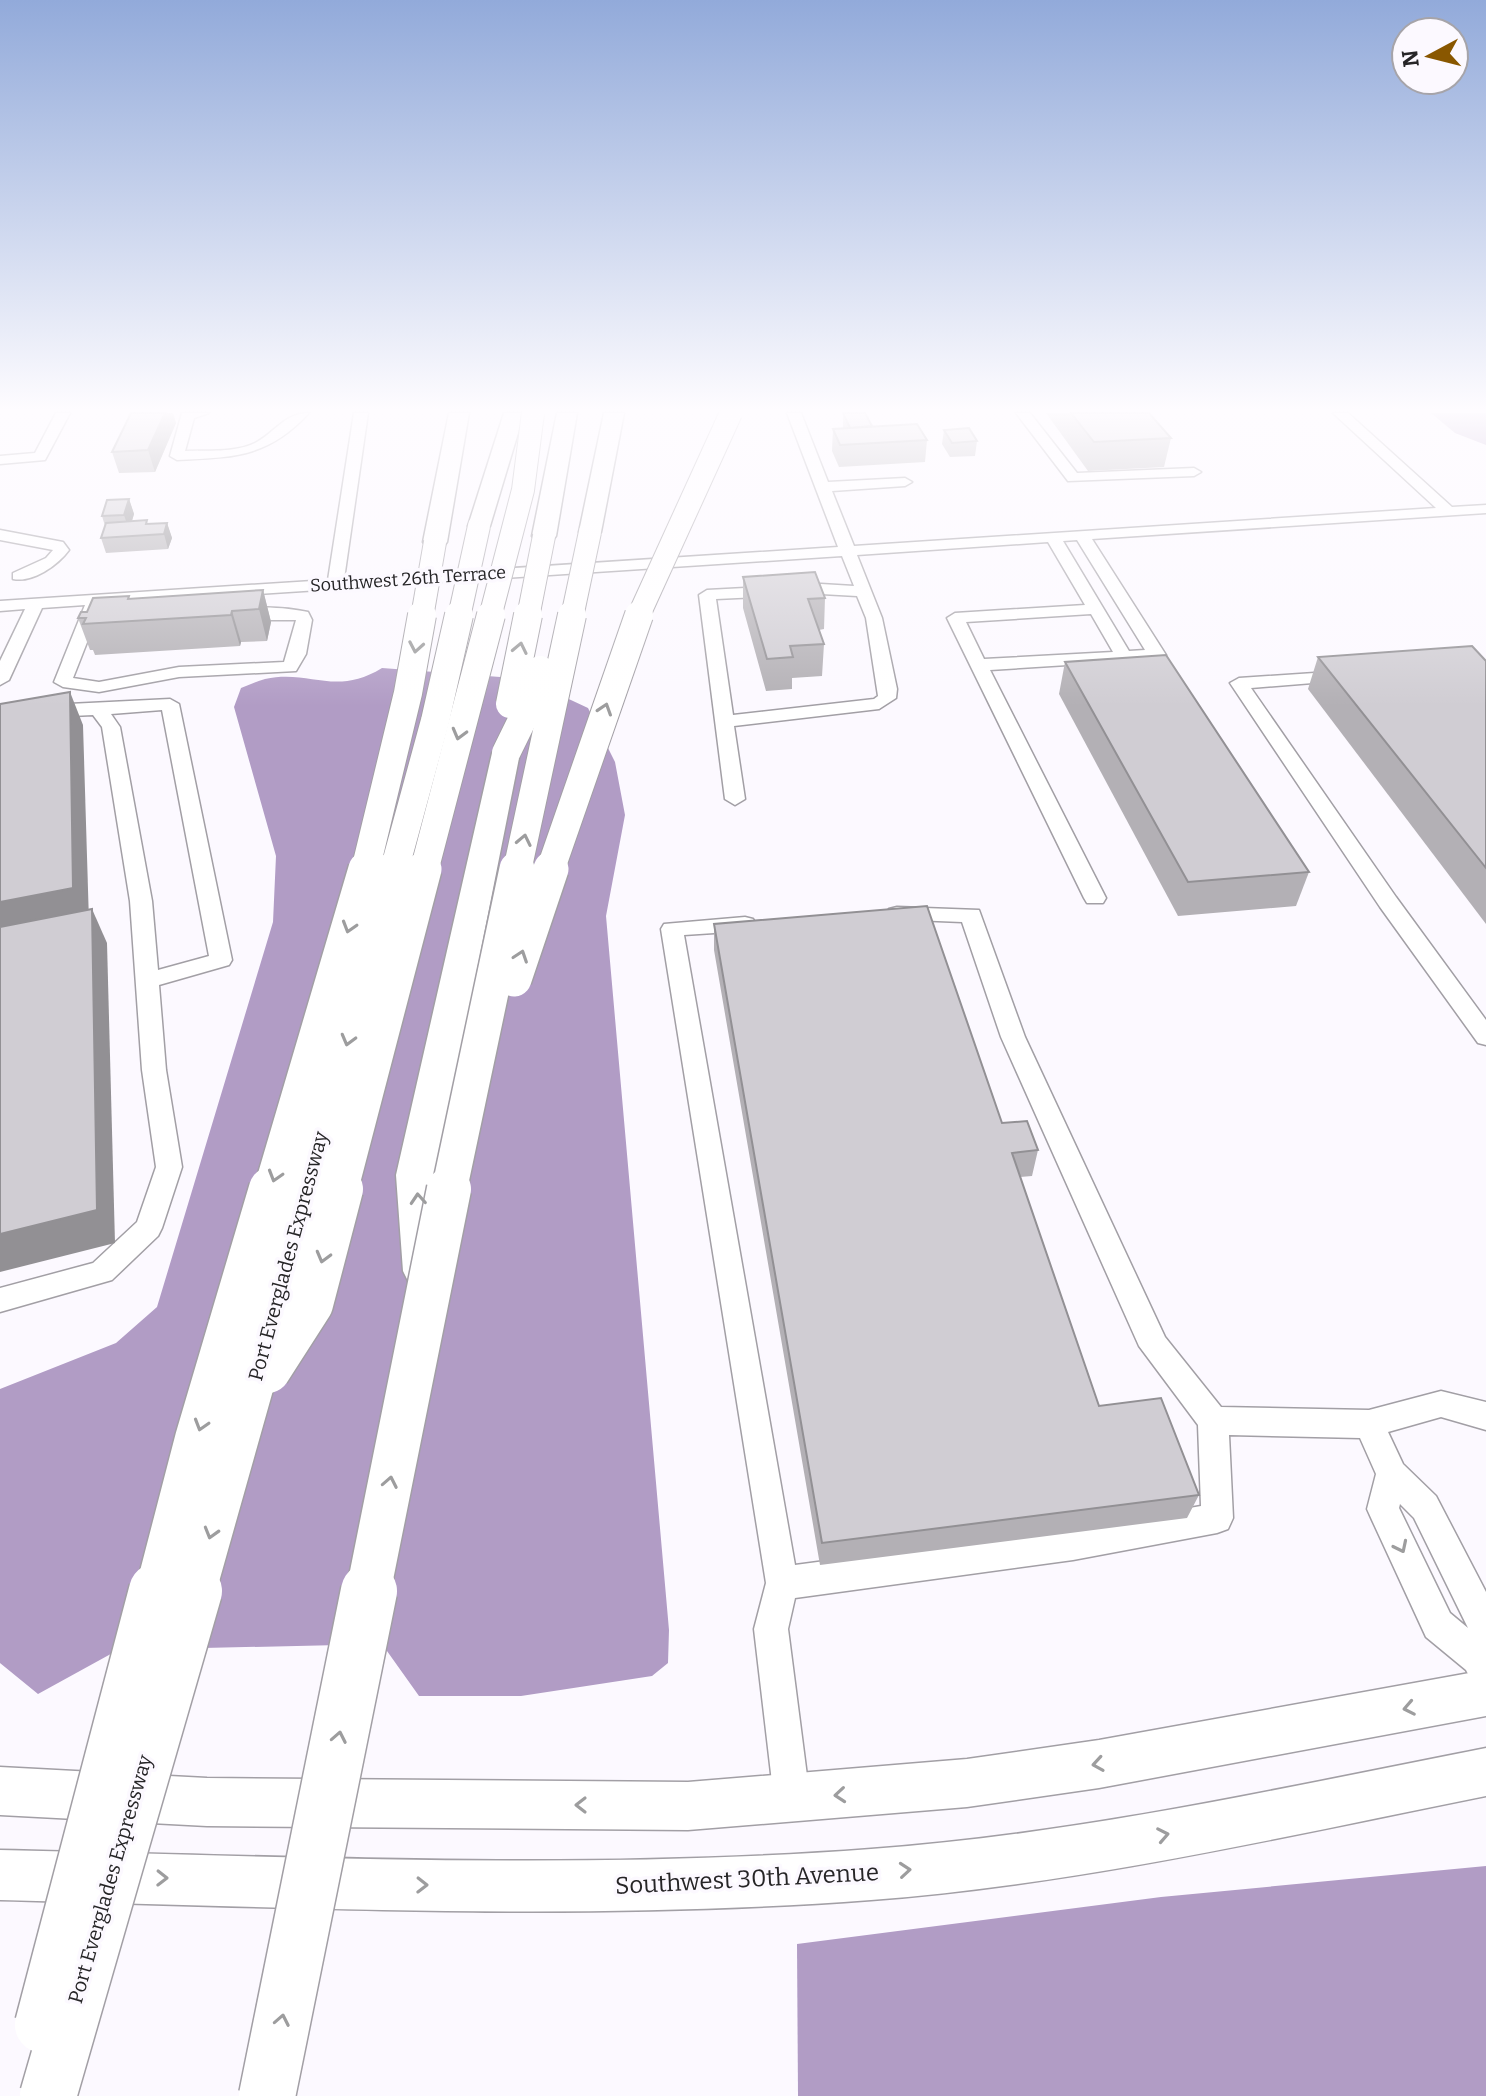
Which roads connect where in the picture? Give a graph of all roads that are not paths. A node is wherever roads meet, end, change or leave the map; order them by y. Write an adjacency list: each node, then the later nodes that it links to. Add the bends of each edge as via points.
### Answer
1 (346, 511): 21 (street)
2 (441, 511): 58 (highway, one-way to 58, bridge, via 408,693 363,881 197,1439)
3 (481, 511): 13 (highway)
4 (483, 511): 13 (highway, Port Everglades Expressway)
5 (518, 511): 48 (highway, one-way to 48, bridge, via 311,1304)
6 (567, 511): 14 (highway)
7 (572, 511): 14 (highway)
8 (576, 511): 14 (highway)
9 (686, 511): 45 (highway, one-way to 9, bridge, via 625,649)
10 (833, 511): 18 (street)
11 (1464, 511): 12 (street, Southwest 26th Terrace)
12 (1449, 512): 15 (street, Southwest 26th Terrace)
13 (479, 526): 48 (highway, Port Everglades Expressway, one-way to 48, bridge, via 435,721)
14 (567, 534): 45 (highway, one-way to 14, bridge); 47 (highway, one-way to 14, bridge, via 416,1175 506,753 534,696)
15 (1081, 534): 17 (street, Southwest 26th Terrace); 32 (street, via 1157,655)
16 (0, 535): 20 (street, via 47,542 61,550 52,561)
17 (1052, 536): 18 (street, Southwest 26th Terrace); 27 (street)
18 (848, 549): 21 (street, Southwest 26th Terrace); 23 (street)
19 (0, 576): 20 (street)
20 (19, 576): 26 (street)
21 (335, 584): 22 (street, Southwest 26th Terrace)
22 (301, 587): 24 (street, Southwest 26th Terrace); 28 (street)
23 (864, 592): 38 (street, via 874,618 887,698 879,704); 38 (street, via 707,595)
24 (96, 600): 25 (street, Southwest 26th Terrace); 28 (street, via 94,624 63,682 99,687 179,672 285,668 300,645 304,620)
25 (36, 603): 26 (street, Southwest 26th Terrace); 30 (street)
26 (4, 605)
27 (1096, 609): 32 (street); 33 (street, via 955,618)
28 (296, 613): 29 (street)
29 (213, 617)
30 (23, 632): 31 (street); 35 (street)
31 (0, 633)
32 (1124, 657): 33 (street)
33 (979, 665): 40 (street)
34 (1367, 674): 44 (street, via 1239,683)
35 (0, 681)
36 (98, 709): 37 (street); 43 (street, via 111,727 141,901); 43 (street, via 170,704 221,960)
37 (0, 717)
38 (724, 722): 39 (street)
39 (735, 799)
40 (1095, 898)
41 (874, 915): 50 (street, via 971,915 1013,1037 1154,1346)
42 (765, 923): 52 (street, via 672,929)
43 (147, 981): 46 (street, via 169,1167 148,1228 102,1272)
44 (1486, 1037)
45 (460, 1136): 47 (highway, bridge)
46 (0, 1300)
47 (426, 1304): 60 (highway, one-way to 47, bridge)
48 (249, 1399): 59 (highway, Port Everglades Expressway, one-way to 59, bridge)
49 (1486, 1416): 51 (street, via 1441,1404)
50 (1213, 1421): 51 (street); 52 (street, via 1217,1518 1073,1544)
51 (1369, 1424): 53 (street, via 1392,1474 1383,1509 1438,1625)
52 (782, 1583): 56 (street, via 771,1629)
53 (1483, 1675): 56 (main road, one-way to 56, via 1099,1764)
54 (1486, 1772): 57 (main road, Southwest 30th Avenue, one-way to 54, via 571,1887 854,1874 998,1862)
55 (0, 1791): 56 (main road, one-way to 55, via 688,1806 207,1802)
56 (792, 1799)
57 (0, 1875)
58 (25, 2096)
59 (48, 2096)
60 (267, 2096)

